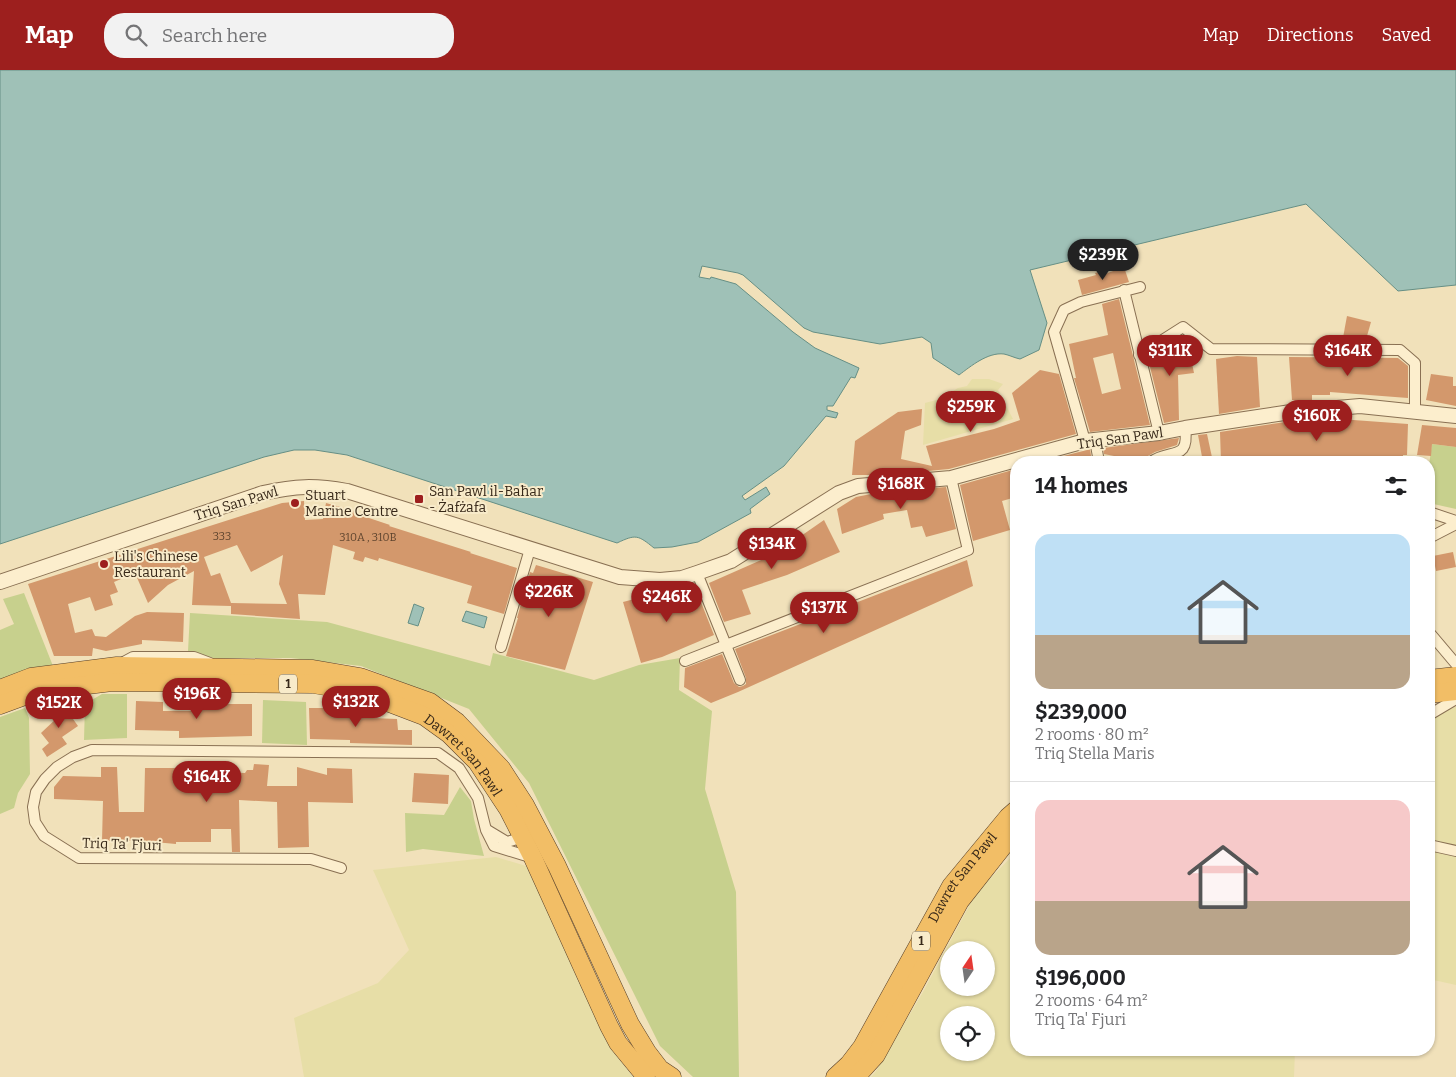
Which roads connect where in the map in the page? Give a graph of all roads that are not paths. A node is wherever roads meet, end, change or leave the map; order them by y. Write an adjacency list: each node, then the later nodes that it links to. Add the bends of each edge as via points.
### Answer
1 (1140, 287): 2 (street)
2 (1124, 290): 3 (street); 8 (street, via 1080,302 1064,310 1054,332)
3 (1139, 355): 4 (street, via 1183,327 1211,349 1400,350 1415,363); 7 (street)
4 (1415, 411): 5 (street, Triq San Pawl); 6 (street, Triq San Pawl, via 1360,406 1291,412)
5 (1456, 416)
6 (1185, 428): 7 (street, Triq San Pawl); 11 (street, via 1186,442 1181,450)
7 (1159, 433): 8 (street, Triq San Pawl)
8 (1090, 440): 9 (street, Triq San Pawl); 10 (street)
9 (1031, 456)
10 (1097, 456)
11 (1166, 456)
12 (1010, 462): 13 (street, Triq San Pawl)
13 (951, 478): 18 (street, Triq San Pawl, via 858,486 840,493 731,560); 21 (street, via 968,550)
14 (1435, 514): 15 (street)
15 (1456, 522): 16 (street)
16 (1435, 534)
17 (530, 549): 18 (street, Triq San Pawl, via 620,577 660,580); 19 (street, Triq San Pawl, via 347,490 321,486 292,487 263,493); 22 (street)
18 (697, 574): 21 (street)
19 (0, 582)
20 (1435, 639): 24 (street)
21 (725, 646): 23 (street); 27 (street)
22 (501, 647)
23 (685, 661)
24 (1456, 664)
25 (1456, 676): 26 (highway)
26 (1435, 678)
27 (740, 680)
28 (0, 689): 34 (highway, Dawret San Pawl / 1, via 31,677 117,666 312,668 360,677 430,702 457,722 501,768)
29 (1456, 691): 30 (highway)
30 (1435, 693)
31 (1456, 699): 33 (street)
32 (0, 705): 36 (highway, Dawret San Pawl / 1, via 38,691 112,682 313,684 360,692 424,716 449,734 477,762)
33 (1435, 711)
34 (525, 805): 41 (street, Dawret San Pawl, via 535,841); 44 (highway, Dawret San Pawl / 1, via 630,1024 660,1069)
35 (1010, 815): 45 (highway, Dawret San Pawl / 1, via 951,886 862,1047)
36 (519, 829): 37 (street, via 517,839 507,842); 41 (highway, Dawret San Pawl / 1)
37 (486, 830): 41 (street, Triq Ta' Fjuri, via 494,846); 42 (street, Triq Ta' Fjuri, via 478,798 459,768 438,753 92,750 57,767 36,792 35,822 44,836 79,858 312,859)
38 (1010, 838): 46 (highway, Dawret San Pawl / 1, via 960,901 876,1055)
39 (1435, 846): 40 (street)
40 (1456, 851)
41 (533, 858): 43 (highway, Dawret San Pawl / 1, via 609,1026 618,1043)
42 (341, 868)
43 (646, 1077)
44 (672, 1077)
45 (835, 1077)
46 (856, 1077)

